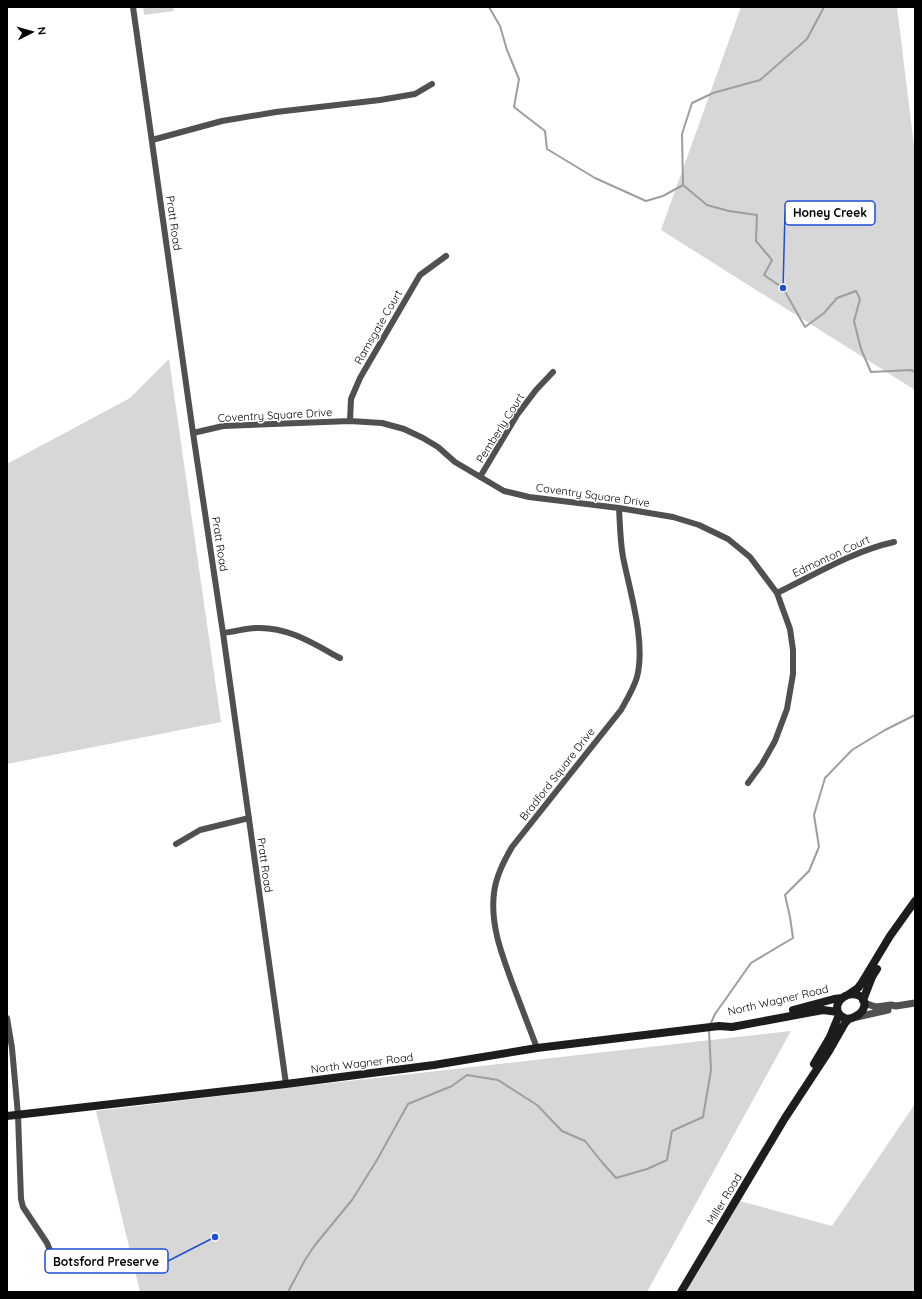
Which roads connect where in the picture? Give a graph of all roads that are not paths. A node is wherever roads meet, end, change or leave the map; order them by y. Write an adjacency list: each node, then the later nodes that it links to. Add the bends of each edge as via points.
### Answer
1 (133, 7): 3 (street, Pratt Road)
2 (432, 84): 3 (street, via 414,94 222,121)
3 (152, 140): 7 (street, Pratt Road)
4 (446, 256): 6 (street, Ramsgate Court, via 420,275 400,309 360,378 351,399)
5 (554, 372): 8 (street, Pemberly Court, via 536,390 517,416)
6 (350, 421): 7 (street, Coventry Square Drive, via 223,426); 8 (street, Coventry Square Drive, via 382,423 404,429 438,447 455,462)
7 (193, 432): 12 (street, Pratt Road)
8 (480, 477): 9 (street, Coventry Square Drive, via 504,491 529,497)
9 (619, 508): 11 (street, Coventry Square Drive, via 673,517 700,525 728,538 750,557); 26 (street, Bradford Square Drive, via 623,556 639,638 640,658 637,676 621,710 512,847 501,867 494,892 493,913 502,957)
10 (894, 542): 11 (street, Edmonton Court, via 861,552)
11 (777, 593): 14 (street, Coventry Square Drive, via 790,630 793,674 787,709 775,741)
12 (223, 633): 13 (street, via 256,628 290,632); 15 (street, Pratt Road)
13 (340, 658)
14 (748, 784)
15 (249, 818): 16 (street, via 200,830); 27 (street, Pratt Road)
16 (176, 844)
17 (914, 903): 18 (main road, via 890,936 862,984); 19 (main road, via 872,978)
18 (846, 996): 19 (main road, via 859,995); 22 (main road, via 838,1004); 25 (main road, North Wagner Road)
19 (864, 1001): 21 (street, via 876,1007); 24 (main road, via 863,1011)
20 (915, 1003): 21 (street)
21 (896, 1006): 24 (street)
22 (838, 1013): 24 (main road, via 843,1018); 25 (main road, North Wagner Road, via 823,1010); 30 (main road, Miller Road, via 830,1037)
23 (7, 1018): 28 (street)
24 (853, 1018): 30 (main road, Miller Road, via 845,1023)
25 (717, 1027): 26 (main road, North Wagner Road)
26 (537, 1048): 27 (main road, North Wagner Road, via 434,1065)
27 (286, 1084): 28 (main road, North Wagner Road)
28 (18, 1115): 29 (main road, North Wagner Road); 31 (street, via 21,1199)
29 (7, 1116)
30 (785, 1118): 32 (main road, Miller Road)
31 (54, 1260)
32 (681, 1292)

